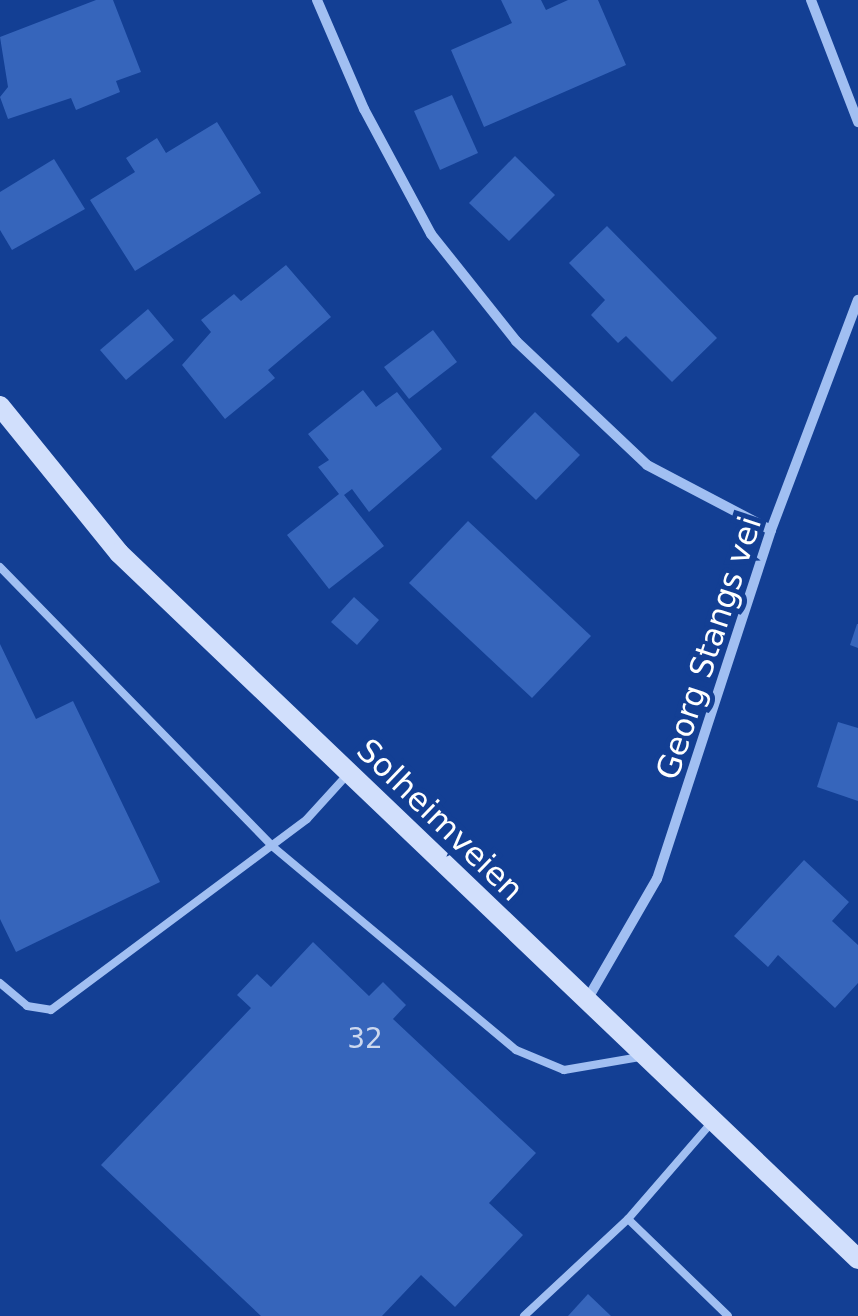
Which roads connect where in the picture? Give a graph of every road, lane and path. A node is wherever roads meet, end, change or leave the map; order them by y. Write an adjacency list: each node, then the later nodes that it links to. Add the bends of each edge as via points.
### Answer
1 (316, 0): 6 (street, via 430,234 516,341 648,466)
2 (811, 0): 3 (street)
3 (858, 122)
4 (858, 300): 6 (street, Georg Stangs vei)
5 (0, 406): 8 (main road, Solheimveien, via 119,553)
6 (771, 530): 11 (street, Georg Stangs vei, via 657,879)
7 (0, 568): 9 (lane)
8 (348, 774): 9 (lane); 11 (main road, Solheimveien)
9 (272, 846): 10 (lane, via 51,1010 27,1006); 12 (lane, via 516,1050 564,1070)
10 (0, 984)
11 (586, 1001): 12 (main road, Solheimveien)
12 (644, 1056): 13 (main road, Solheimveien)
13 (713, 1122): 14 (lane); 15 (main road, Solheimveien)
14 (628, 1219): 16 (lane); 17 (lane)
15 (858, 1260)
16 (524, 1316)
17 (728, 1316)

